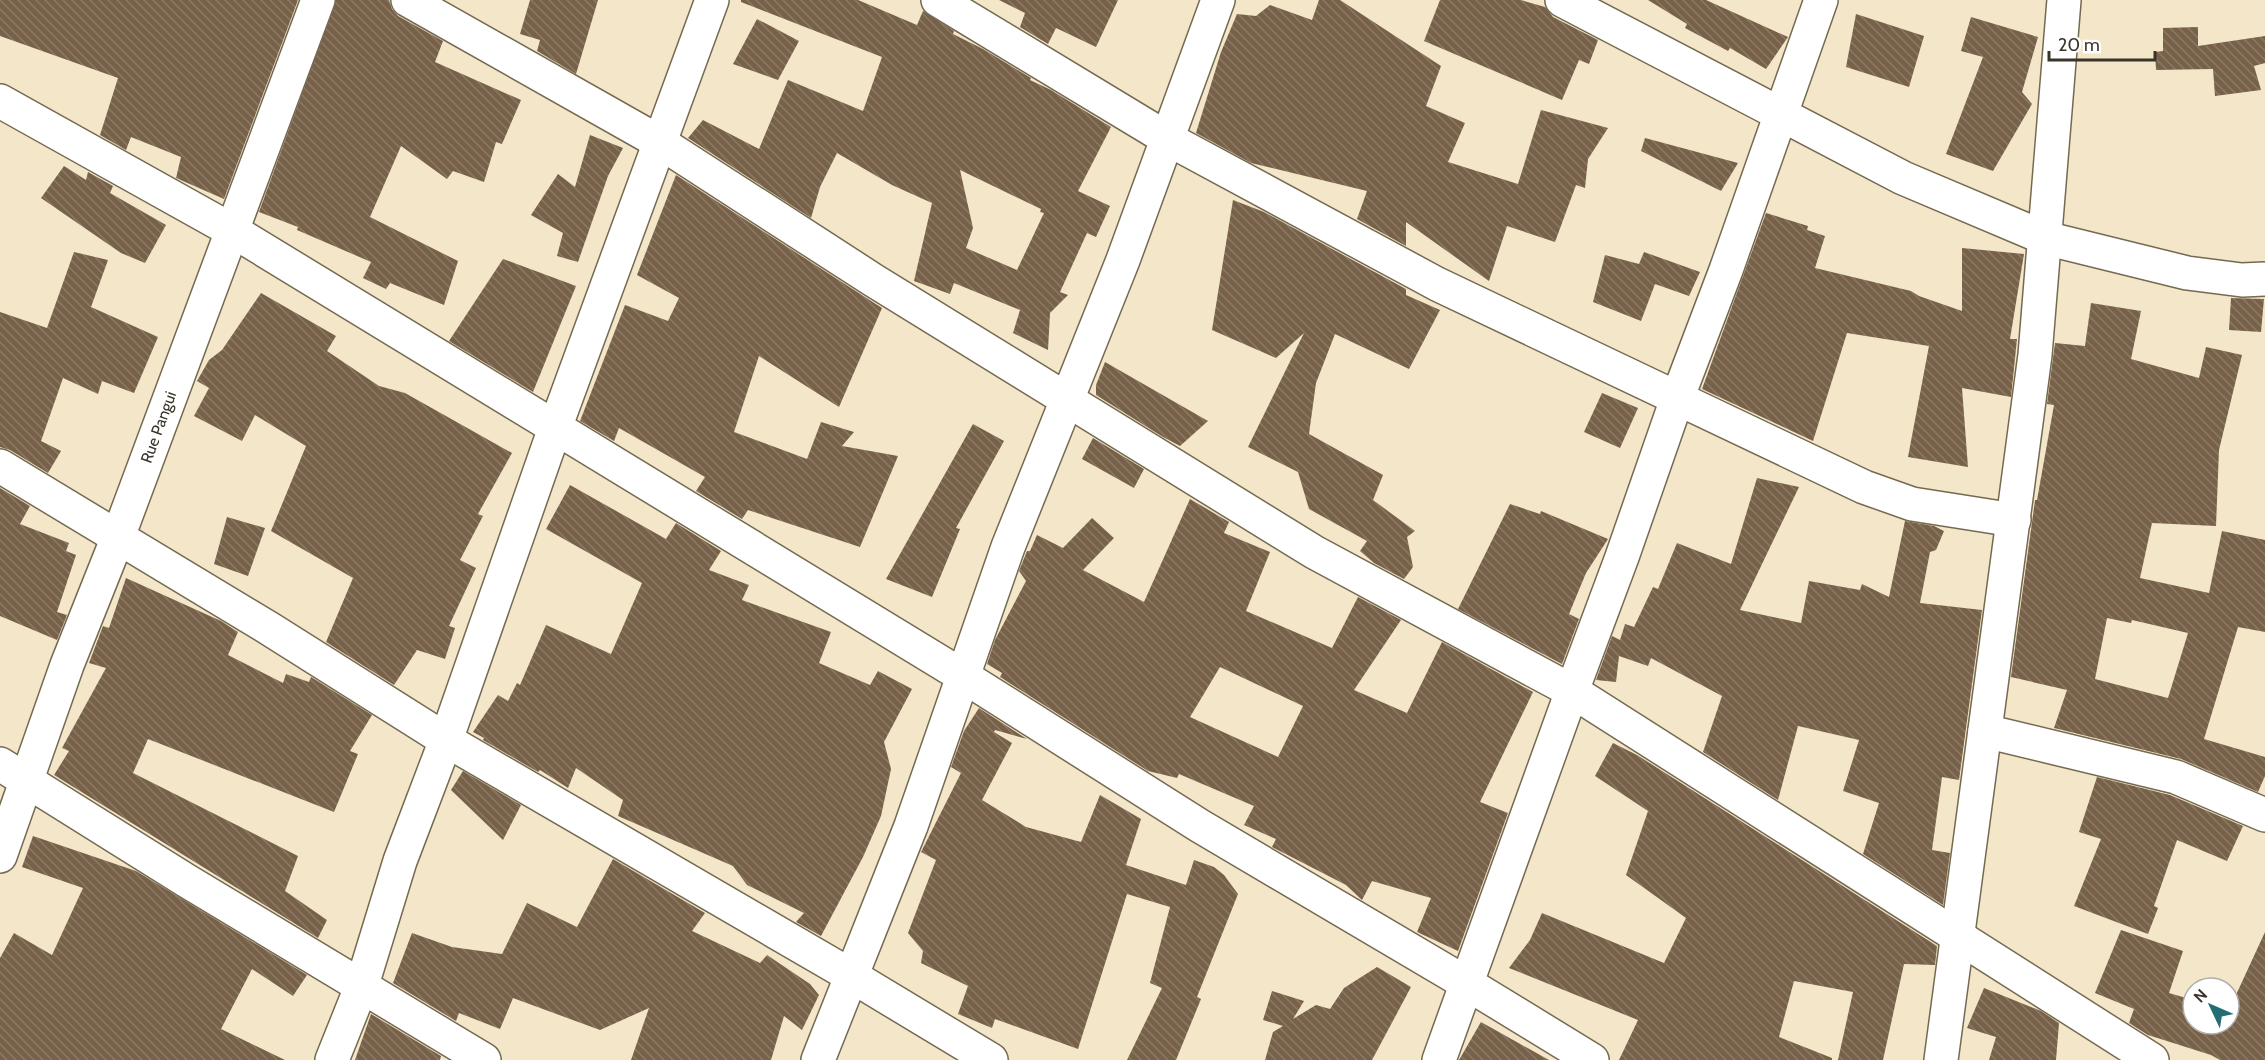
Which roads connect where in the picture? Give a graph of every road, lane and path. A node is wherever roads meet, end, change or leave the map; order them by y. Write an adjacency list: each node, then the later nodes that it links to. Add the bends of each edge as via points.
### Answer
1 (318, 0): 13 (street, Rue Pangui)
2 (408, 0): 12 (street)
3 (712, 0): 12 (street)
4 (938, 0): 11 (street)
5 (1218, 0): 11 (street)
6 (1562, 0): 10 (street)
7 (1821, 0): 10 (street)
8 (2064, 0): 14 (street)
9 (0, 101): 13 (street)
10 (1780, 114): 14 (street, via 1903,178); 16 (street)
11 (1168, 139): 16 (street, via 1437,284); 17 (street)
12 (661, 143): 17 (street); 18 (street)
13 (233, 231): 18 (street); 21 (street, Rue Pangui)
14 (2045, 238): 15 (street, via 2187,273); 20 (street)
15 (2265, 279)
16 (1677, 399): 20 (street, via 1912,504); 23 (street)
17 (1068, 400): 22 (street, via 1008,547); 23 (street, via 1314,552)
18 (555, 428): 22 (street); 25 (street)
19 (0, 466): 21 (street)
20 (2014, 520): 24 (street)
21 (118, 537): 25 (street); 26 (street, Rue Pangui, via 67,665)
22 (963, 676): 30 (street, via 911,826); 31 (street, via 1200,825)
23 (1572, 691): 29 (street); 31 (street)
24 (1985, 731): 27 (street, via 2176,777); 29 (street)
25 (446, 740): 30 (street); 32 (street, via 400,861)
26 (13, 772): 28 (street, Rue Pangui); 32 (street)
27 (2265, 815)
28 (0, 856)
29 (1958, 936): 39 (street); 40 (street)
30 (850, 975): 35 (street); 36 (street)
31 (1466, 983): 37 (street); 38 (street)
32 (362, 985): 33 (street); 34 (street)
33 (332, 1060)
34 (484, 1060)
35 (818, 1060)
36 (991, 1060)
37 (1439, 1060)
38 (1592, 1060)
39 (1941, 1060)
40 (2152, 1060)

